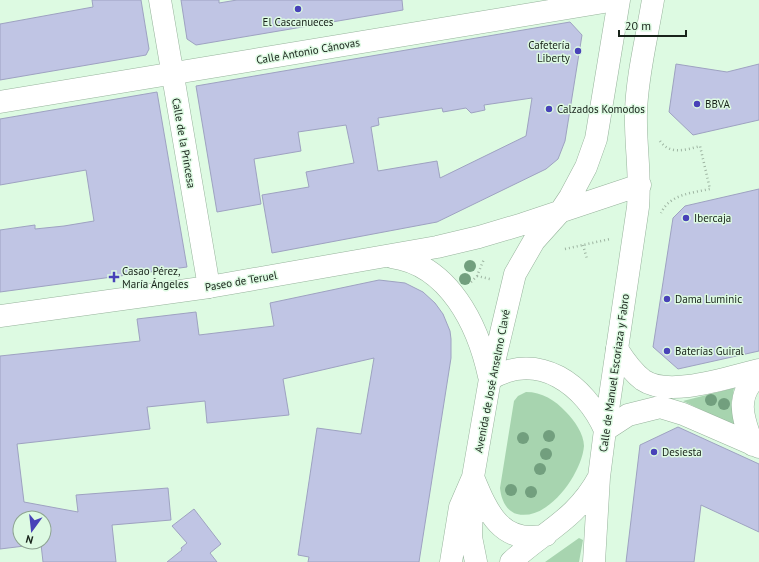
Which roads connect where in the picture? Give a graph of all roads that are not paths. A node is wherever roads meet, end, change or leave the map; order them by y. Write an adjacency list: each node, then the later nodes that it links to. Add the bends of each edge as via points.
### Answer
1 (160, 0): 5 (main road, Calle de la Princesa)
2 (616, 0): 5 (main road, Calle Antonio Cánovas)
3 (620, 0): 8 (main road, Avenida de José Anselmo Clavé, via 596,139 582,177)
4 (653, 0): 7 (main road, Calle de Manuel Escoriaza y Fabro, via 637,97)
5 (172, 74): 6 (main road, Calle Antonio Cánovas); 10 (main road, Calle de la Princesa)
6 (0, 102)
7 (640, 185): 8 (main road, Paseo de Teruel); 12 (main road, Calle de Manuel Escoriaza y Fabro)
8 (560, 212): 9 (main road, Paseo de Teruel, via 479,237); 15 (main road, Avenida de José Anselmo Clavé, via 534,241 515,274)
9 (386, 256): 10 (main road, Paseo de Teruel); 15 (main road, Paseo de Teruel, via 406,260 430,270 452,293 483,350)
10 (209, 287): 11 (main road, Paseo de Teruel)
11 (0, 316)
12 (617, 349): 13 (main road, via 634,372 644,380 666,387 682,388); 16 (main road, Calle de Manuel Escoriaza y Fabro)
13 (759, 370)
14 (759, 375): 17 (main road, via 750,382 743,402 744,422)
15 (490, 379): 16 (main road, via 519,369 535,369 554,374 572,385 589,401); 18 (main road, Avenida de José Anselmo Clavé)
16 (605, 430): 17 (main road, via 628,415 660,407 683,414); 19 (main road, Calle de Manuel Escoriaza y Fabro)
17 (756, 446)
18 (473, 477): 20 (main road, via 486,508 505,529 525,538); 21 (main road, Avenida de José Anselmo Clavé, via 460,506); 22 (main road, via 471,537)
19 (600, 477): 20 (main road, via 573,513); 24 (main road, Calle de Manuel Escoriaza y Fabro)
20 (546, 535): 23 (main road)
21 (451, 562)
22 (476, 562)
23 (511, 562)
24 (594, 562)

